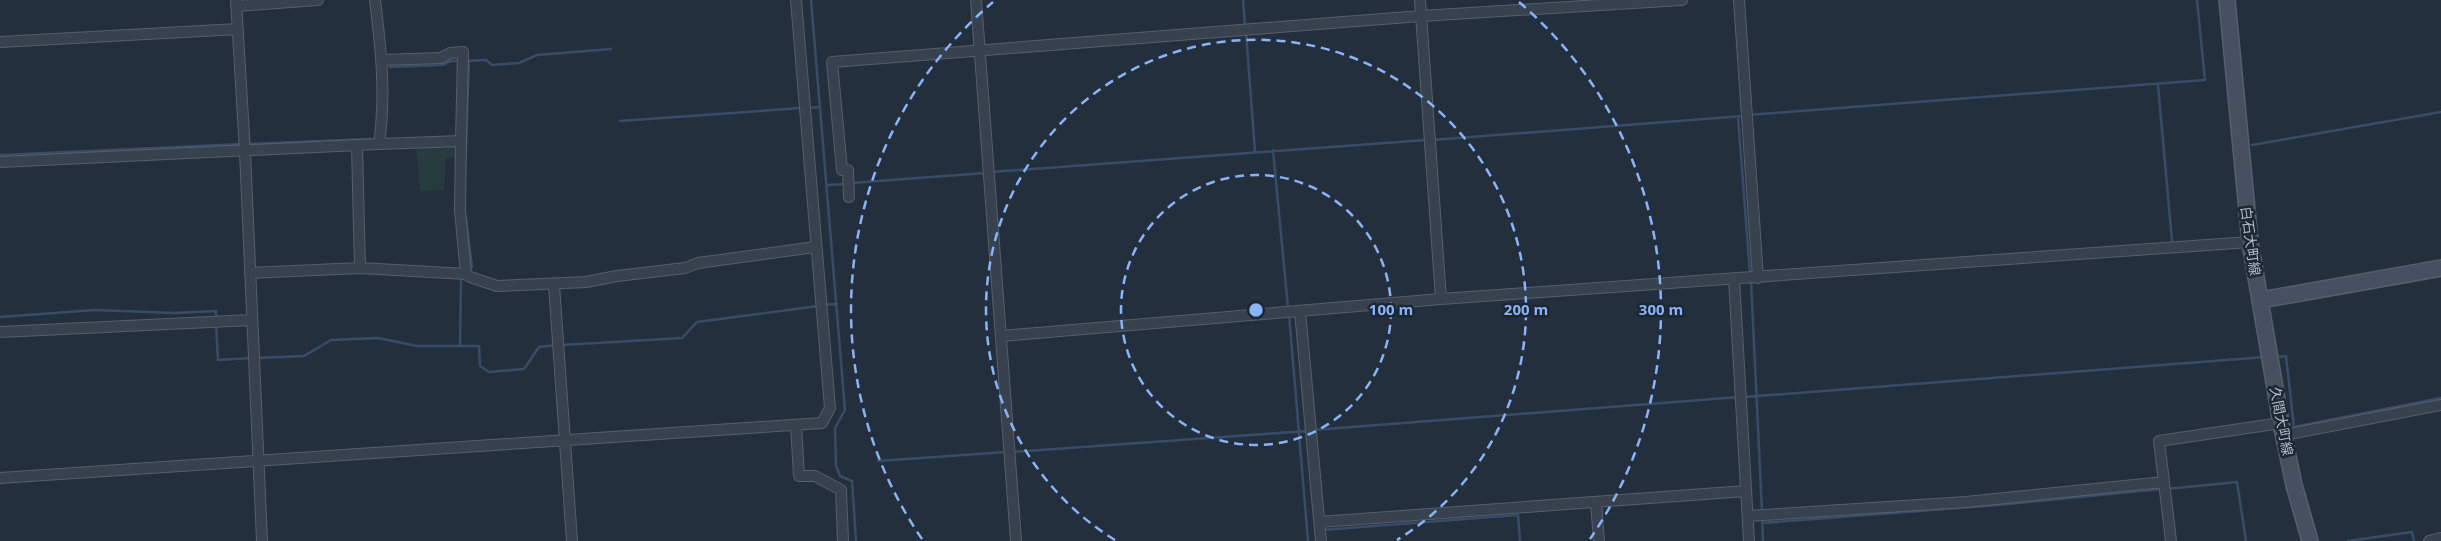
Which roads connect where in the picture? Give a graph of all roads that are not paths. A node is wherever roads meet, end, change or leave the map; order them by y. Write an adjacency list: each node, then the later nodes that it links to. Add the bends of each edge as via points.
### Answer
1 (318, 0): 9 (street)
2 (375, 0): 14 (street)
3 (796, 0): 22 (street)
4 (976, 0): 13 (street)
5 (1420, 0): 10 (street)
6 (1682, 0): 10 (street)
7 (1739, 0): 27 (street, via 1748,121)
8 (2226, 0): 21 (main road, 白石大町線)
9 (236, 3): 11 (street)
10 (1421, 16): 13 (street); 30 (street)
11 (238, 28): 12 (street); 18 (street)
12 (0, 42)
13 (980, 51): 20 (street, via 832,62 842,170 848,170); 35 (street)
14 (382, 60): 15 (street, via 441,58 463,52); 16 (street, via 383,108)
15 (461, 142): 16 (street); 26 (street, via 460,210)
16 (379, 144): 17 (street)
17 (357, 146): 18 (street); 23 (street)
18 (245, 147): 19 (street); 25 (street)
19 (0, 162)
20 (849, 189)
21 (2250, 242): 27 (street); 31 (main road, 白石大町線)
22 (816, 247): 29 (street); 37 (street, via 830,408 822,423)
23 (360, 268): 25 (street); 26 (street)
24 (2441, 268): 31 (main road)
25 (250, 273): 33 (street)
26 (466, 274): 29 (street, via 497,286)
27 (1753, 278): 28 (street)
28 (1734, 279): 30 (street); 43 (street)
29 (554, 285): 39 (street)
30 (1440, 299): 32 (street)
31 (2261, 300): 38 (main road, 久間大町線)
32 (1292, 312): 35 (street); 46 (street, via 1311,431)
33 (252, 320): 34 (street); 40 (street)
34 (0, 332)
35 (1001, 336): 51 (street)
36 (2441, 405): 38 (street)
37 (796, 425): 39 (street); 50 (street, via 799,476 815,476 841,490)
38 (2283, 429): 42 (street, via 2159,441); 55 (main road, 久間大町線)
39 (565, 441): 40 (street); 49 (street)
40 (259, 461): 41 (street); 48 (street)
41 (0, 478)
42 (2164, 487): 45 (street); 54 (street)
43 (1746, 491): 44 (street); 45 (street)
44 (1596, 502): 46 (street); 52 (street)
45 (1748, 516): 53 (street)
46 (1320, 531)
47 (2441, 538): 56 (street)
48 (262, 541)
49 (572, 541)
50 (843, 541)
51 (1016, 541)
52 (1599, 541)
53 (1749, 541)
54 (2171, 541)
55 (2310, 541)
56 (2429, 541)

